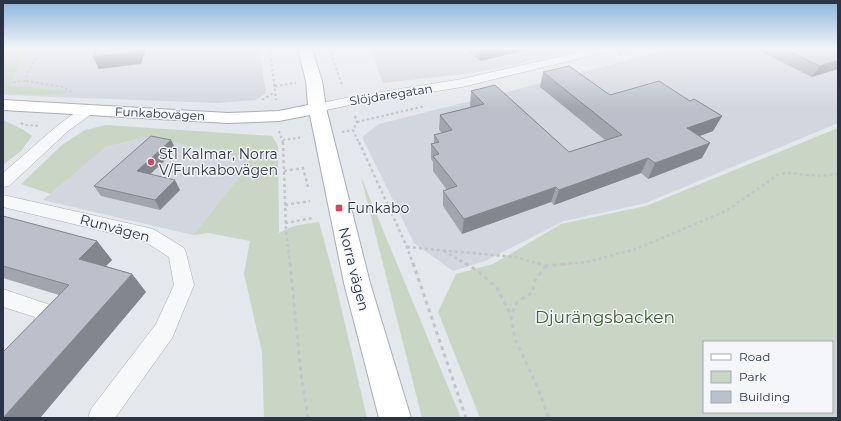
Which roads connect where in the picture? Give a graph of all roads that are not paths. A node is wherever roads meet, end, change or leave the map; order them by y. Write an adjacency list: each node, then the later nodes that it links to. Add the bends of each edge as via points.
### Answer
1 (311, 69): 4 (main road, Norra vägen)
2 (523, 69): 4 (street, Slöjdaregatan, via 462,83)
3 (3, 105): 5 (main road, Funkabovägen)
4 (317, 108): 5 (main road, Funkabovägen, via 279,116 228,118); 11 (main road, Norra vägen, via 357,283)
5 (88, 110): 6 (street, via 63,128)
6 (3, 182)
7 (3, 201): 10 (street, Runvägen, via 149,235 177,253 184,285 164,331)
8 (3, 298): 9 (street, via 52,314)
9 (30, 337)
10 (100, 418)
11 (395, 418)

